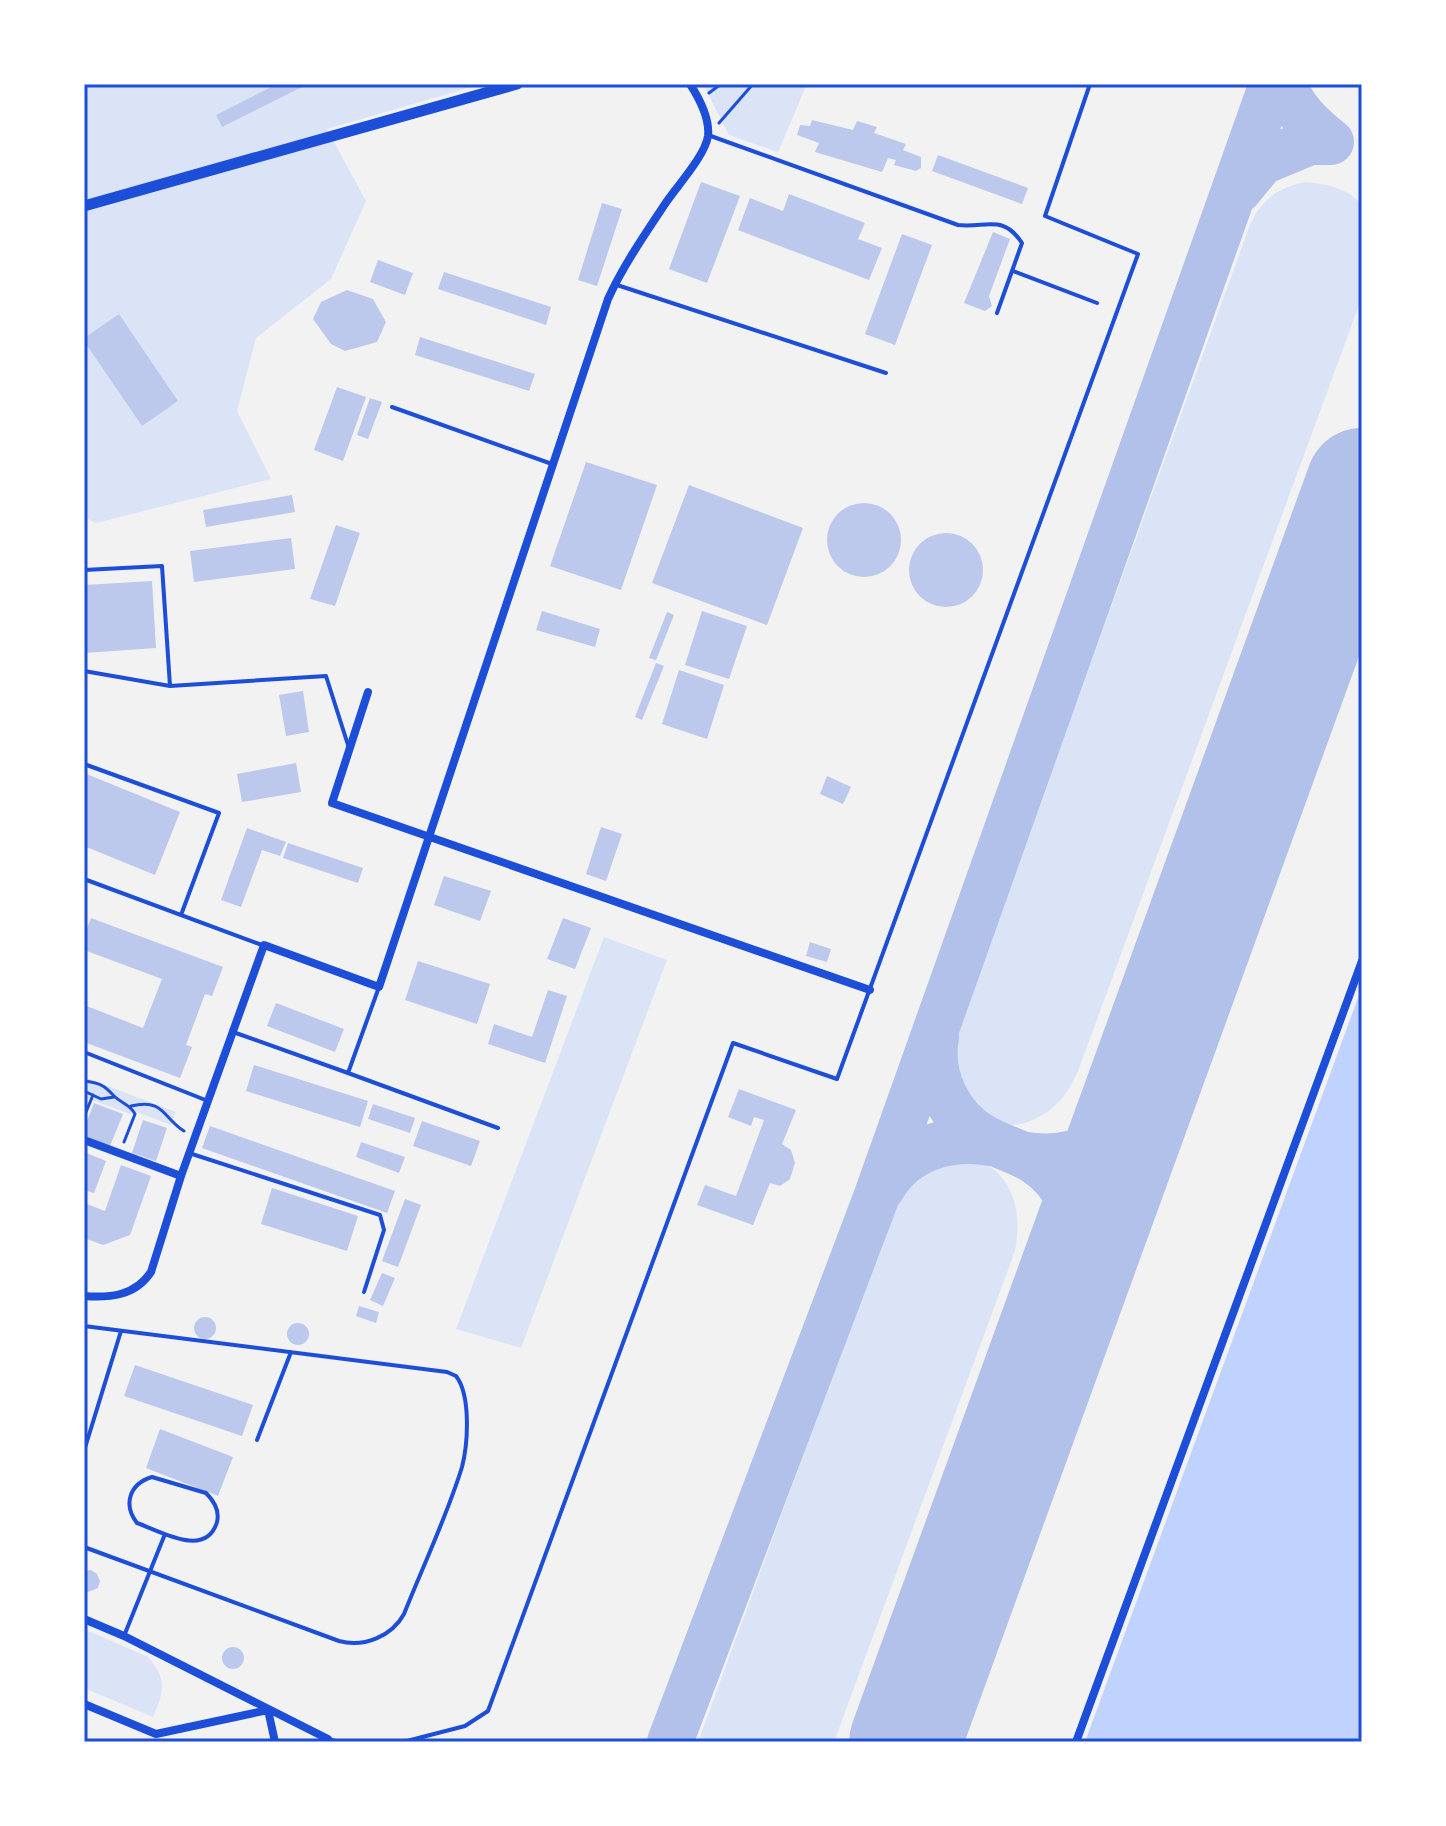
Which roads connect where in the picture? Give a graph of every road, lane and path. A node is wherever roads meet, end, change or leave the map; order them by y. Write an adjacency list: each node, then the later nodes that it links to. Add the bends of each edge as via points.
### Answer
1 (517, 84): 6 (street)
2 (690, 84): 5 (street, via 700,100)
3 (753, 84): 5 (path)
4 (1090, 84): 26 (lane, via 1045,216 1138,254)
5 (708, 135): 7 (lane, via 958,225 1002,223 1022,243); 8 (street)
6 (84, 206)
7 (1012, 271): 9 (lane); 10 (lane)
8 (615, 284): 11 (lane); 13 (street)
9 (1097, 303)
10 (997, 313)
11 (886, 373)
12 (392, 407): 13 (lane)
13 (552, 464): 20 (street)
14 (84, 570): 16 (lane, via 162,566)
15 (84, 671): 16 (lane)
16 (170, 686): 18 (lane, via 326,676)
17 (368, 692): 18 (street)
18 (350, 751): 20 (street, via 332,803)
19 (84, 764): 22 (lane, via 219,813)
20 (428, 837): 25 (street); 26 (street)
21 (84, 879): 22 (lane)
22 (181, 915): 23 (lane)
23 (264, 945): 25 (street); 27 (street)
24 (1362, 961): 61 (street)
25 (379, 987): 29 (lane)
26 (870, 990): 60 (lane, via 837,1079 733,1043 488,1711 465,1726)
27 (233, 1032): 29 (lane); 34 (street)
28 (84, 1052): 34 (lane)
29 (348, 1073): 37 (lane)
30 (84, 1081): 33 (path, via 107,1087)
31 (84, 1091): 32 (path)
32 (93, 1095): 33 (path); 36 (path)
33 (115, 1096): 35 (path)
34 (208, 1101): 38 (street)
35 (131, 1106): 38 (path, via 159,1107); 40 (path, via 135,1114)
36 (84, 1117)
37 (498, 1128)
38 (196, 1136): 41 (street)
39 (84, 1140): 40 (street)
40 (120, 1153): 42 (street)
41 (189, 1153): 42 (street); 43 (lane, via 380,1215 384,1230)
42 (181, 1176): 44 (street, via 144,1283 117,1296)
43 (364, 1292)
44 (84, 1296)
45 (84, 1326): 46 (lane)
46 (121, 1330): 47 (lane); 49 (lane)
47 (291, 1352): 48 (lane); 52 (lane, via 447,1372 462,1383 462,1466 398,1625 348,1644)
48 (257, 1440)
49 (84, 1451)
50 (165, 1534): 50 (lane, via 190,1542 207,1537 217,1523 212,1499 161,1478 137,1485 129,1500 132,1517); 52 (lane)
51 (84, 1547): 52 (lane)
52 (150, 1571): 54 (lane)
53 (84, 1619): 54 (street)
54 (124, 1636): 56 (street)
55 (84, 1704): 56 (street, via 156,1734)
56 (268, 1710): 57 (street); 58 (street)
57 (328, 1739): 59 (lane)
58 (275, 1742)
59 (339, 1742)
60 (403, 1742)
61 (1076, 1742)

